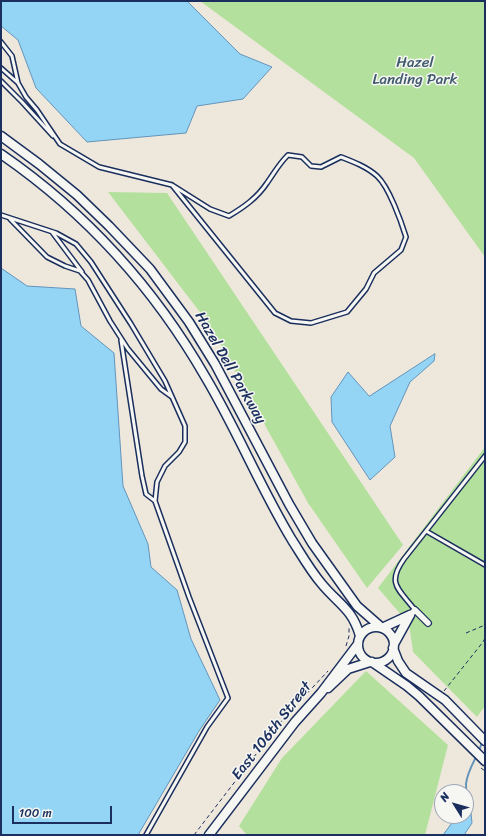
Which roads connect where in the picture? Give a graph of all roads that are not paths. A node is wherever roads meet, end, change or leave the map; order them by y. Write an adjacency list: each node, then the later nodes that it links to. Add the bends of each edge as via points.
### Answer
1 (1, 42): 4 (lane, via 12,56)
2 (1, 68): 4 (lane)
3 (1, 81): 6 (lane)
4 (18, 83): 6 (lane)
5 (1, 136): 21 (main road, Hazel Dell Parkway, via 54,175 88,205 150,269 215,364 312,543 357,606)
6 (60, 144): 8 (lane, via 99,167)
7 (1, 154): 22 (main road, Hazel Dell Parkway, via 85,222 128,268 168,317 207,379 292,540 321,583 355,619)
8 (172, 185): 8 (lane, via 210,209 229,216 249,204 288,155 302,157 311,166 321,167 341,158 361,165 378,176 397,210 406,237 401,250 374,274 366,289 347,312 311,323 291,321 276,313)
9 (1, 215): 10 (lane)
10 (8, 218): 11 (lane); 12 (lane, via 48,258 80,271)
11 (52, 232): 12 (lane); 14 (lane, via 76,244 91,262 131,324)
12 (88, 280): 13 (lane)
13 (121, 338): 14 (lane, via 161,389); 16 (lane, via 142,476 146,494)
14 (173, 398): 16 (lane, via 185,426 185,442 157,482)
15 (485, 456): 17 (lane)
16 (155, 501): 28 (lane, via 228,698 207,727)
17 (426, 531): 18 (lane); 19 (lane, via 395,574 395,583)
18 (485, 565)
19 (412, 612): 20 (street); 21 (main road); 23 (main road)
20 (428, 623)
21 (382, 628): 22 (main road, via 364,631); 23 (main road, via 391,636)
22 (359, 640): 24 (main road, via 358,648 362,657); 25 (main road, East 106th Street)
23 (393, 646): 24 (main road, via 387,659); 26 (main road, via 398,661 406,673 445,700)
24 (371, 662): 25 (main road, via 348,670); 27 (main road, via 419,696)
25 (321, 693): 29 (main road, East 106th Street, via 295,722)
26 (485, 741)
27 (485, 761)
28 (146, 835)
29 (209, 835)

